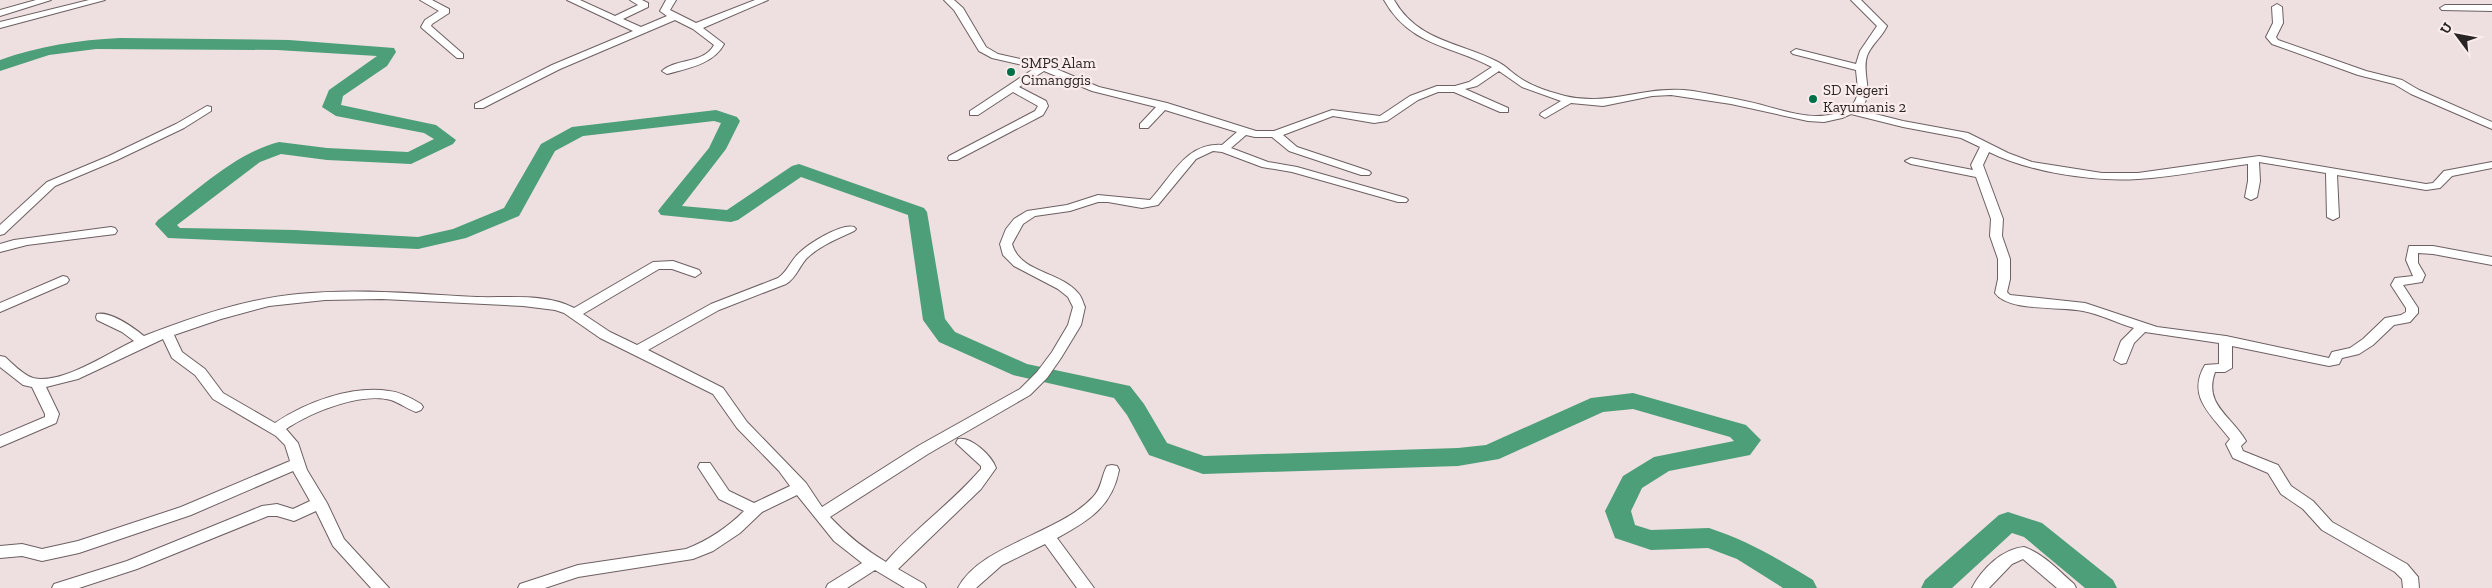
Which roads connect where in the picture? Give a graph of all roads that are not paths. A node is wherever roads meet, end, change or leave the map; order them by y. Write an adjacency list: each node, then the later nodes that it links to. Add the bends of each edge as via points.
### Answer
1 (18, 0): 13 (street)
2 (46, 0): 16 (street)
3 (100, 0): 19 (street)
4 (425, 0): 23 (street, via 446,11 428,22 426,27)
5 (635, 0): 18 (street, via 645,5)
6 (671, 0): 17 (street, via 665,11)
7 (763, 0): 20 (street)
8 (949, 0): 25 (street, via 958,8 987,52)
9 (1389, 0): 24 (street, via 1400,17 1420,32)
10 (1856, 0): 26 (street, via 1882,26 1864,52)
11 (578, 1): 18 (street)
12 (2488, 3): 15 (street)
13 (0, 5)
14 (2277, 7): 39 (street, via 2278,23 2270,37 2275,42 2362,73 2398,82)
15 (2445, 8)
16 (0, 13)
17 (676, 16): 20 (street); 21 (street)
18 (616, 18): 21 (street)
19 (0, 25)
20 (696, 27): 27 (street, via 717,40 719,47 690,64)
21 (639, 30): 32 (street)
22 (1796, 52): 26 (street)
23 (460, 56)
24 (1499, 66): 29 (street, via 1473,84); 30 (street, via 1519,82)
25 (1043, 67): 28 (street); 31 (street, via 1096,89)
26 (1860, 68): 35 (street, via 1863,91 1861,100)
27 (667, 71)
28 (1013, 88): 36 (street); 44 (street, via 1042,104 1039,113)
29 (1455, 89): 34 (street); 41 (street, via 1428,92 1383,118 1374,120 1332,113)
30 (1569, 100): 35 (street, via 1620,102 1651,93 1670,93 1752,104 1816,120); 37 (street)
31 (1163, 105): 38 (street); 40 (street)
32 (479, 106)
33 (207, 109): 55 (street, via 180,126 51,184)
34 (1504, 110)
35 (1851, 111): 42 (street, via 1964,135)
36 (974, 113)
37 (1545, 115)
38 (1144, 126)
39 (2492, 126)
40 (1243, 132): 41 (street); 43 (street)
41 (1275, 134): 49 (street, via 1293,149)
42 (1986, 146): 45 (street, via 2030,165 2123,177); 50 (street, via 1977,166)
43 (1224, 149): 52 (street, via 1266,165 1292,169); 82 (street, via 1205,150 1181,167 1154,203 1095,198 1068,208 1037,210 1013,228 1006,246 1018,266 1058,282 1077,300 1077,318 1054,360 1026,392 923,450)
44 (953, 158)
45 (2253, 159): 48 (street); 51 (street)
46 (1911, 161): 50 (street)
47 (2492, 165): 48 (street, via 2448,173 2436,186 2426,187)
48 (2331, 170): 53 (street)
49 (1365, 173)
50 (1981, 175): 64 (street, via 1997,219 1996,236 2004,259 2001,293 2006,298 2085,307)
51 (2251, 198)
52 (1402, 200)
53 (2333, 217)
54 (850, 229): 68 (street, via 808,251 786,279 714,307)
55 (0, 231)
56 (111, 231): 57 (street, via 32,240)
57 (0, 248)
58 (2492, 261): 66 (street, via 2433,250 2413,250 2412,265 2418,279 2399,281 2397,285 2412,313 2390,321 2368,342 2354,351 2337,355 2334,361 2279,353)
59 (696, 273): 62 (street, via 673,265 656,265)
60 (63, 280): 61 (street)
61 (0, 308)
62 (574, 314): 65 (street, via 551,304 367,295 258,305); 68 (street)
63 (102, 317): 67 (street, via 127,329)
64 (2142, 328): 66 (street); 70 (street, via 2128,341)
65 (167, 334): 67 (street); 73 (street, via 177,355 200,372 218,396)
66 (2226, 340): 95 (street, via 2225,368 2210,368 2204,388 2213,410 2232,428 2239,441 2233,444 2238,454 2273,469 2286,490 2308,505 2340,535 2401,568 2410,577)
67 (143, 342): 71 (street, via 74,374)
68 (637, 351): 79 (street, via 718,391 742,425)
69 (0, 360): 71 (street, via 20,378)
70 (2121, 360)
71 (37, 383): 74 (street, via 52,414 51,420)
72 (416, 407): 73 (street, via 396,397 373,395 299,414)
73 (276, 429): 76 (street, via 291,443)
74 (0, 442)
75 (963, 443): 85 (street, via 987,463 987,472 962,499)
76 (298, 463): 80 (street); 84 (street, via 186,511 79,547 48,555 22,550)
77 (705, 467): 81 (street, via 724,495)
78 (1112, 470): 83 (street, via 1109,487 1103,495 1075,520)
79 (801, 487): 81 (street); 82 (street)
80 (320, 503): 86 (street, via 294,515 267,510 132,565); 87 (street, via 338,542)
81 (755, 510): 88 (street, via 740,526 708,547 688,555 578,571)
82 (820, 516): 85 (street, via 839,537)
83 (1048, 537): 91 (street, via 993,564); 92 (street)
84 (0, 552)
85 (881, 567): 89 (street); 90 (street)
86 (60, 588)
87 (381, 588)
88 (526, 588)
89 (834, 588)
90 (918, 588)
91 (966, 588)
92 (1086, 588)
93 (1980, 588): 94 (street, via 2005,559 2020,552 2037,559)
94 (2068, 588)
95 (2411, 588)

